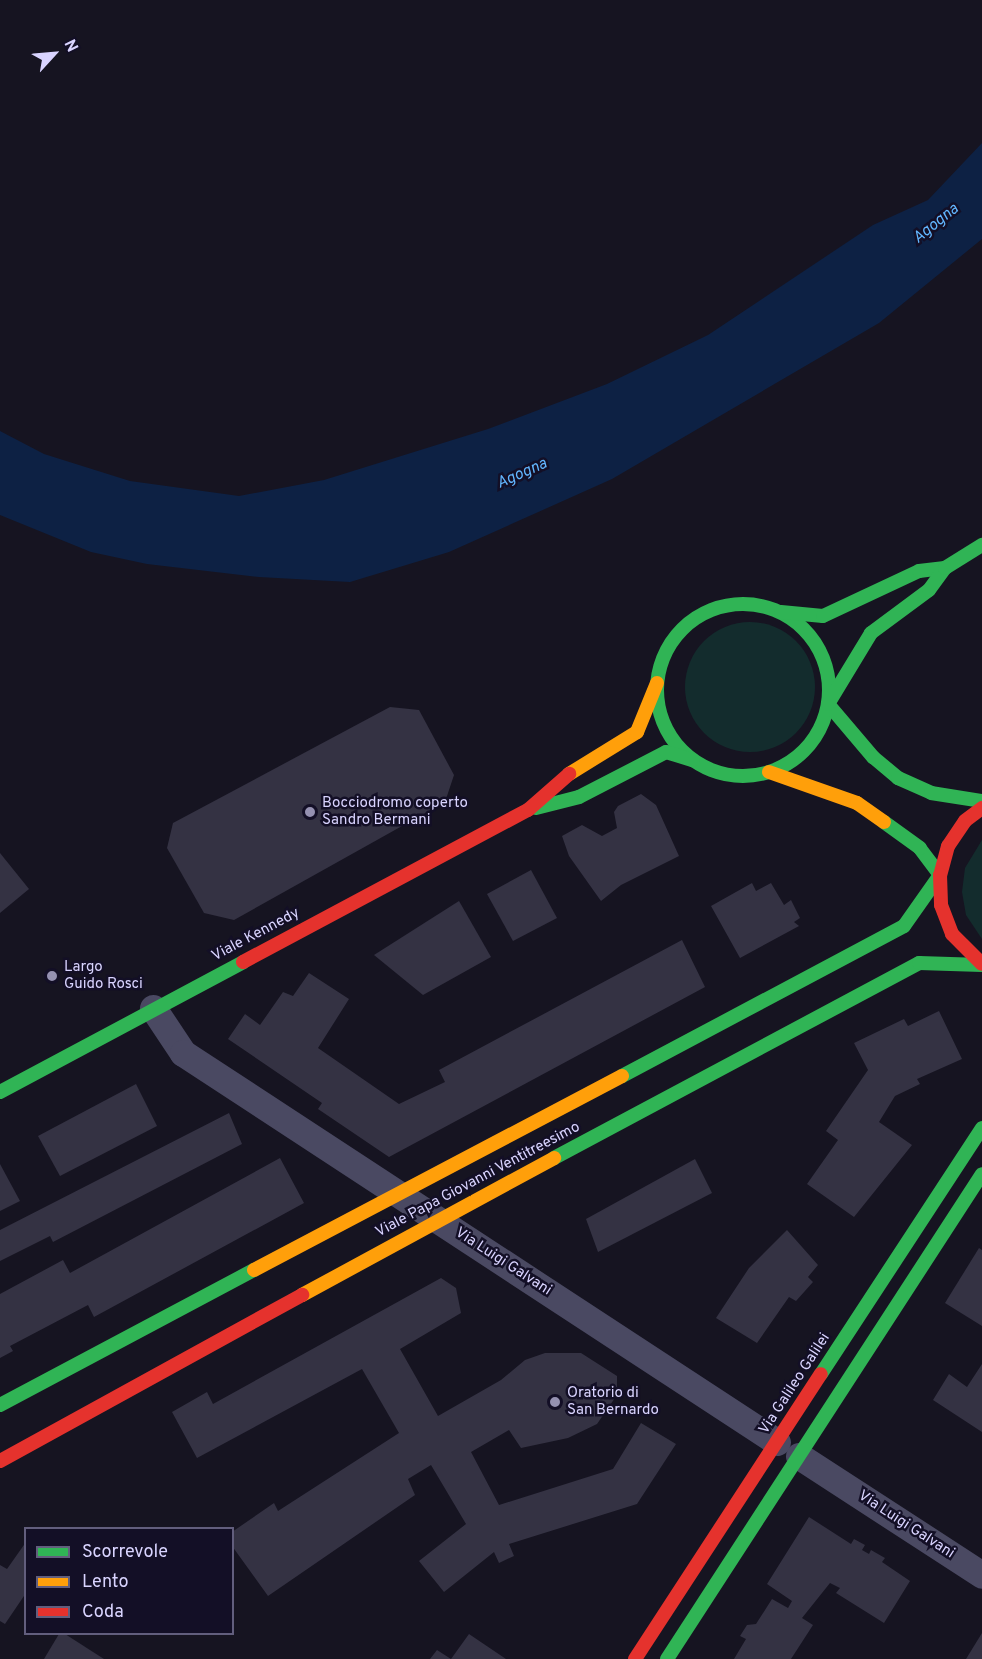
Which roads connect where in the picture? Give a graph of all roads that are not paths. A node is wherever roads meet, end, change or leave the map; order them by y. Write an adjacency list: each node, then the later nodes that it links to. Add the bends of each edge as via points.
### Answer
1 (982, 545): 2 (street)
2 (945, 568): 3 (street, via 919,571 824,616); 5 (street, via 929,590 871,633)
3 (781, 612): 4 (street, via 754,604 726,605 700,615 678,632 663,656); 5 (street, via 804,628 820,651 828,676)
4 (657, 684): 6 (street, via 660,713 672,740); 10 (street, via 637,732 568,775)
5 (828, 704): 7 (street, via 812,742 793,760); 8 (street, via 873,757 898,778 931,793)
6 (693, 760): 7 (street, via 720,773 745,776); 10 (street, via 666,752 579,797)
7 (769, 772): 11 (street, via 857,803 920,848)
8 (982, 801)
9 (982, 808): 11 (street, via 965,820 948,846)
10 (528, 810): 13 (street, Viale Kennedy)
11 (940, 875): 12 (street, via 941,906 952,934); 17 (street, Viale Papa Giovanni Ventitreesimo, via 904,926)
12 (982, 964): 18 (street, Viale Papa Giovanni Ventitreesimo, via 919,963)
13 (153, 1008): 14 (street, Viale Kennedy); 17 (street, Via Luigi Galvani, via 183,1053)
14 (0, 1092)
15 (982, 1128): 20 (street, Via Galileo Galilei)
16 (982, 1174): 20 (street, Via Galileo Galilei)
17 (396, 1192): 18 (street, Via Luigi Galvani); 19 (street, Viale Papa Giovanni Ventitreesimo)
18 (437, 1220): 20 (street, Via Luigi Galvani); 21 (street, Viale Papa Giovanni Ventitreesimo)
19 (0, 1405)
20 (788, 1449): 22 (street, Via Luigi Galvani); 23 (street, Via Galileo Galilei); 24 (street, Via Galileo Galilei)
21 (0, 1461)
22 (982, 1575)
23 (635, 1659)
24 (668, 1659)

